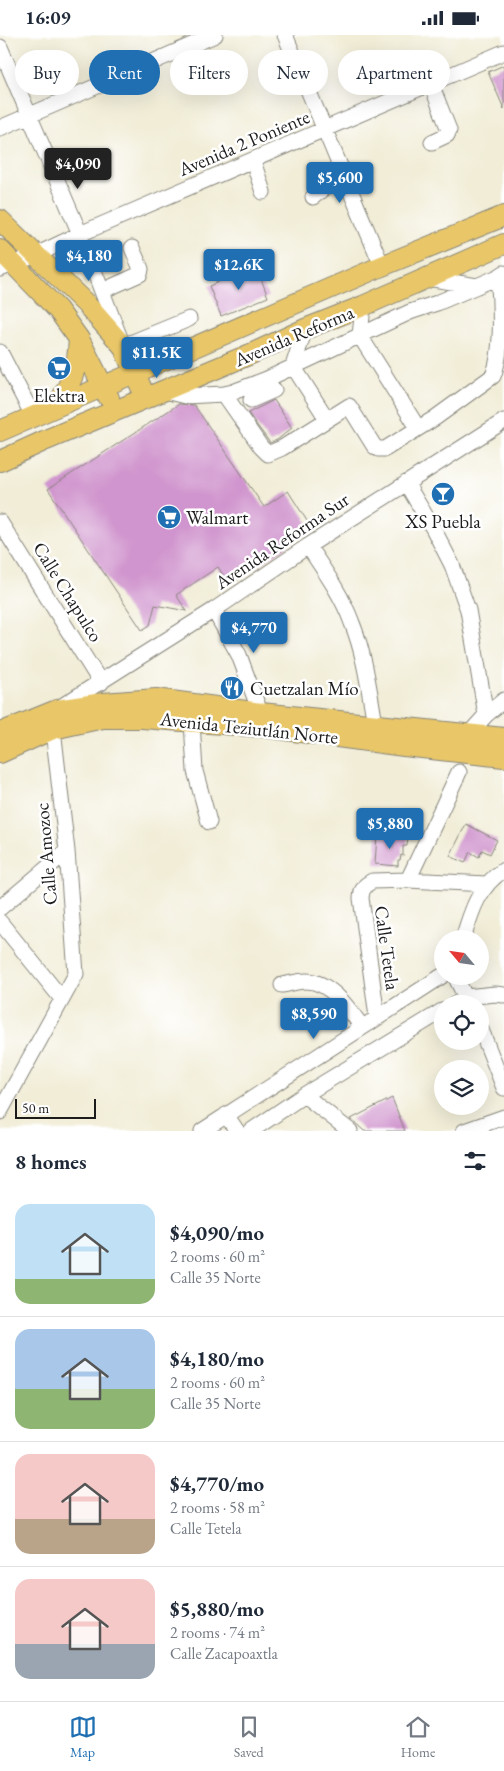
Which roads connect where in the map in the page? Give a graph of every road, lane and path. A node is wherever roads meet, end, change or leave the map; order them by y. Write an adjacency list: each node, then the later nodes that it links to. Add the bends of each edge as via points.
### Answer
1 (215, 35): 8 (street)
2 (285, 35): 10 (street)
3 (0, 47): 8 (street)
4 (504, 52): 5 (street, Avenida 2 Poniente)
5 (450, 76)
6 (406, 95): 10 (street, Avenida 2 Poniente)
7 (435, 95): 11 (street, via 449,130 447,135)
8 (29, 115): 9 (street); 18 (street)
9 (0, 127)
10 (326, 130): 12 (street, Avenida 2 Poniente); 13 (street)
11 (432, 142)
12 (253, 161): 14 (street); 18 (street, Avenida 2 Poniente)
13 (344, 172): 15 (street); 23 (street)
14 (263, 191)
15 (313, 197)
16 (504, 216): 23 (main road, Avenida Reforma)
17 (0, 220): 21 (main road)
18 (80, 234): 21 (street, Avenida 2 Poniente); 27 (street)
19 (504, 244): 25 (main road, Avenida Reforma)
20 (132, 248): 27 (street, via 140,274)
21 (36, 255): 22 (street, Avenida 2 Poniente); 34 (main road, via 87,305)
22 (5, 261): 33 (main road, via 58,310)
23 (382, 266): 28 (main road, Avenida Reforma)
24 (501, 275): 26 (street); 38 (street)
25 (427, 278): 26 (street); 29 (main road, Avenida Reforma)
26 (477, 286): 32 (street)
27 (102, 291): 34 (street)
28 (304, 301): 31 (main road); 37 (main road, Avenida Reforma)
29 (363, 306): 31 (main road, Avenida Reforma); 32 (street)
30 (189, 319): 34 (street)
31 (310, 327): 36 (street); 42 (main road, Avenida Reforma)
32 (360, 336): 36 (street); 50 (street)
33 (79, 339): 39 (main road); 44 (main road, via 75,373)
34 (123, 347): 37 (main road)
35 (0, 351): 46 (street)
36 (293, 366): 41 (street, via 243,389); 47 (street)
37 (136, 374): 39 (main road, Avenida Reforma); 42 (main road)
38 (500, 374): 50 (street)
39 (104, 388): 44 (main road, Avenida Reforma); 45 (main road)
40 (274, 390): 43 (street)
41 (224, 394): 42 (street); 47 (street, via 268,454)
42 (156, 395): 45 (main road, Avenida Reforma)
43 (251, 400)
44 (57, 406): 46 (main road, Avenida Reforma)
45 (116, 411): 51 (main road, Avenida Reforma)
46 (33, 416): 49 (main road, Avenida Reforma)
47 (328, 419): 50 (street, via 349,406 374,446 382,450)
48 (504, 422): 52 (street, Avenida Reforma Sur)
49 (1, 428)
50 (418, 428)
51 (0, 461)
52 (406, 483): 54 (street, Avenida Reforma Sur); 59 (street, via 452,565 468,610)
53 (0, 522): 56 (street, Calle Chapulco)
54 (308, 546): 55 (street, Avenida Reforma Sur); 62 (street, via 352,621 364,659)
55 (214, 610): 56 (street, Avenida Reforma Sur); 60 (street, via 239,655)
56 (101, 683): 58 (street, Avenida Reforma Sur)
57 (504, 700): 59 (street)
58 (57, 710): 60 (main road, Avenida Teziutlán Norte, via 156,699); 64 (main road, Avenida Teziutlán Norte)
59 (486, 715): 66 (street)
60 (263, 720): 61 (main road, Avenida Teziutlán Norte); 62 (main road, Avenida Teziutlán Norte); 66 (main road, Avenida Teziutlán Norte, via 404,746)
61 (192, 722): 63 (main road, Avenida Teziutlán Norte, via 103,717); 70 (street, via 195,771)
62 (375, 724): 66 (main road, Avenida Teziutlán Norte)
63 (53, 729): 67 (main road, Avenida Teziutlán Norte); 71 (street, Calle Amozoc)
64 (0, 733)
65 (504, 738): 66 (main road, Avenida Teziutlán Norte)
66 (466, 743): 68 (main road, Avenida Teziutlán Norte)
67 (0, 753)
68 (504, 757)
69 (459, 772): 73 (street)
70 (209, 822)
71 (67, 851): 75 (street); 82 (street, Calle Amozoc, via 76,974)
72 (504, 870): 74 (street)
73 (408, 880): 74 (street); 84 (street, Calle Tetela, via 372,881 362,891)
74 (486, 884): 77 (street, via 475,903)
75 (0, 908)
76 (0, 921): 82 (street)
77 (466, 930)
78 (434, 981): 84 (street)
79 (282, 985): 85 (street, via 306,981 323,985 345,1005)
80 (504, 995): 81 (street)
81 (489, 996)
82 (62, 999): 89 (street)
83 (434, 1016): 88 (street)
84 (376, 1017): 85 (street)
85 (362, 1027): 90 (street)
86 (489, 1050): 87 (street)
87 (504, 1088)
88 (304, 1095): 94 (street); 95 (street)
89 (0, 1112)
90 (226, 1115): 92 (street); 93 (street)
91 (504, 1117): 96 (street)
92 (202, 1131)
93 (237, 1131)
94 (251, 1131)
95 (350, 1131)
96 (464, 1131)

